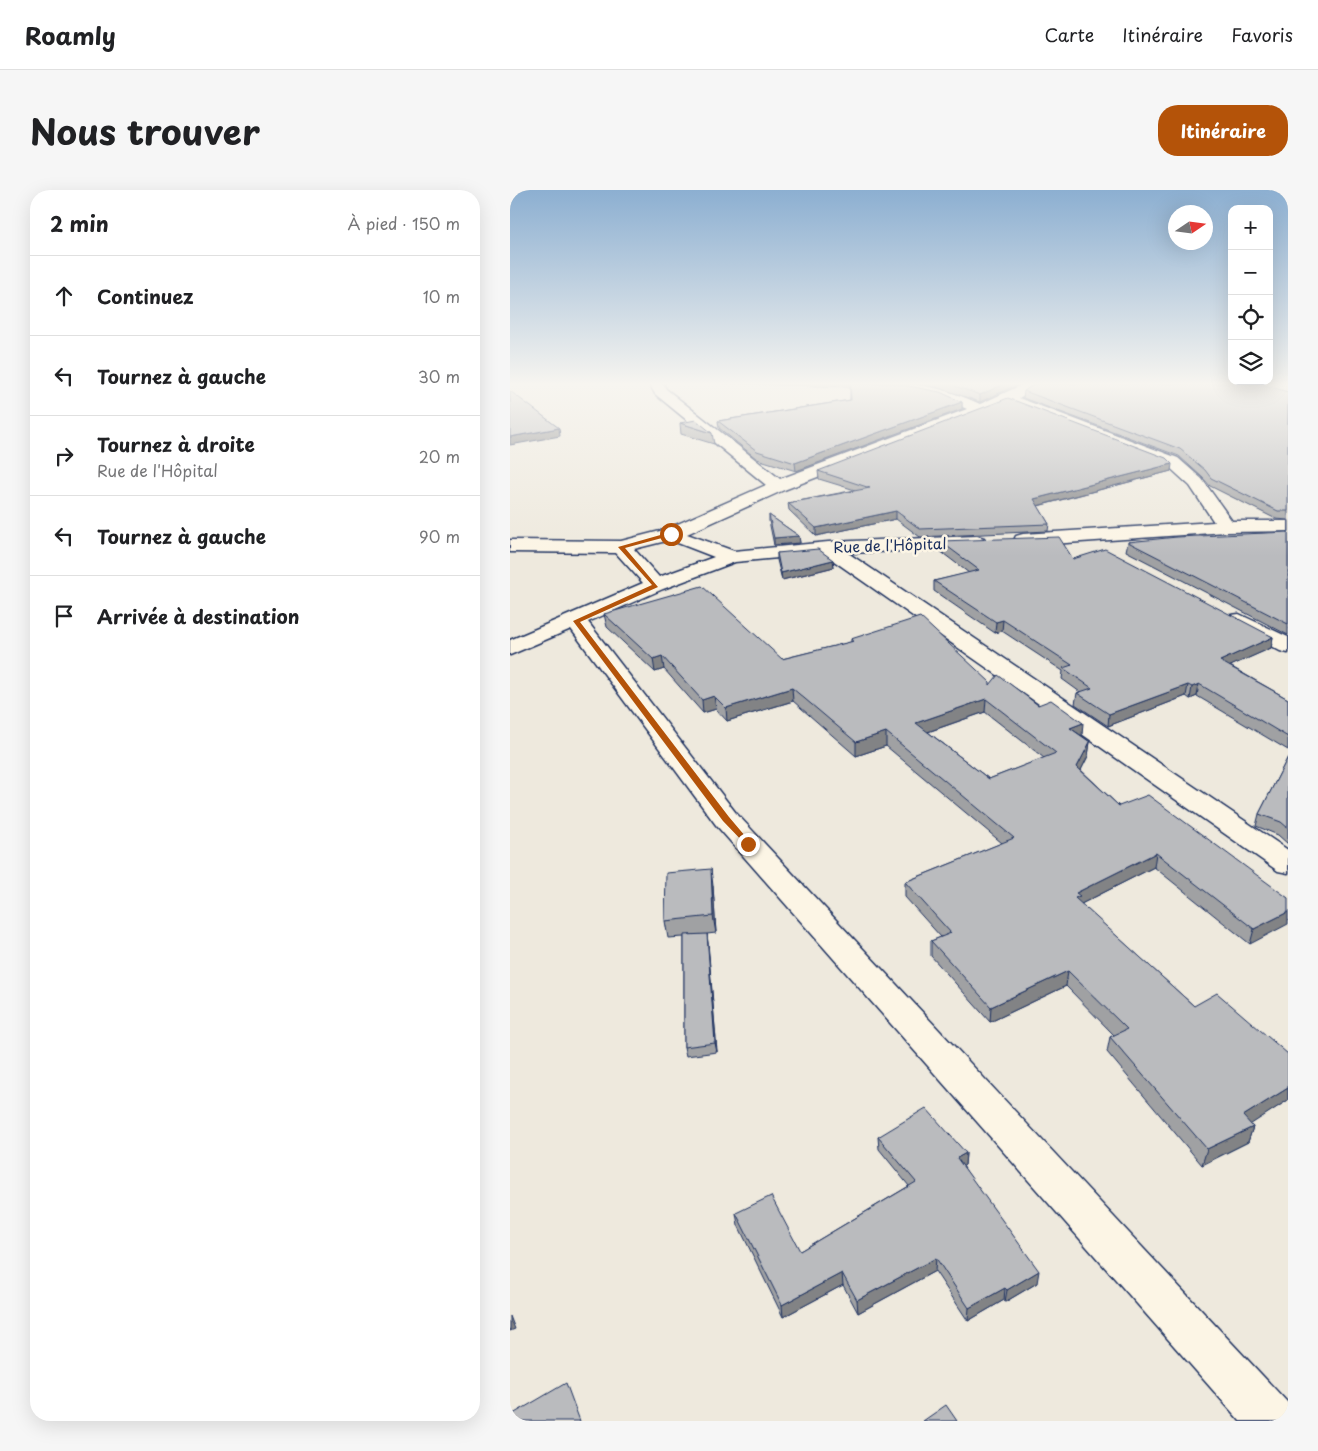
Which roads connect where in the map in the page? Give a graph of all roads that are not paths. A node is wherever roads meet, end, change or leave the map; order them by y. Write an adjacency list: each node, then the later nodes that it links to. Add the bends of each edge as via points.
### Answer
1 (721, 440): 4 (street)
2 (898, 440): 4 (street)
3 (1118, 440): 6 (street, via 1172,461 1188,472 1202,488)
4 (778, 486): 7 (street)
5 (1288, 526): 6 (street, Rue de l'Hôpital)
6 (1226, 528): 8 (street, Rue de l'Hôpital)
7 (671, 534): 10 (street); 13 (street)
8 (1083, 538): 11 (street, Rue de l'Hôpital); 12 (street)
9 (510, 546): 10 (street)
10 (621, 547): 14 (street)
11 (828, 548): 13 (street, Rue de l'Hôpital); 19 (street)
12 (1108, 551)
13 (732, 557): 14 (street, Rue de l'Hôpital)
14 (656, 585): 16 (street, Rue de l'Hôpital)
15 (1220, 610): 17 (street)
16 (576, 621): 18 (street, Rue de l'Hôpital); 20 (street, via 731,825)
17 (1288, 646)
18 (510, 648)
19 (1288, 864)
20 (1272, 1421)

